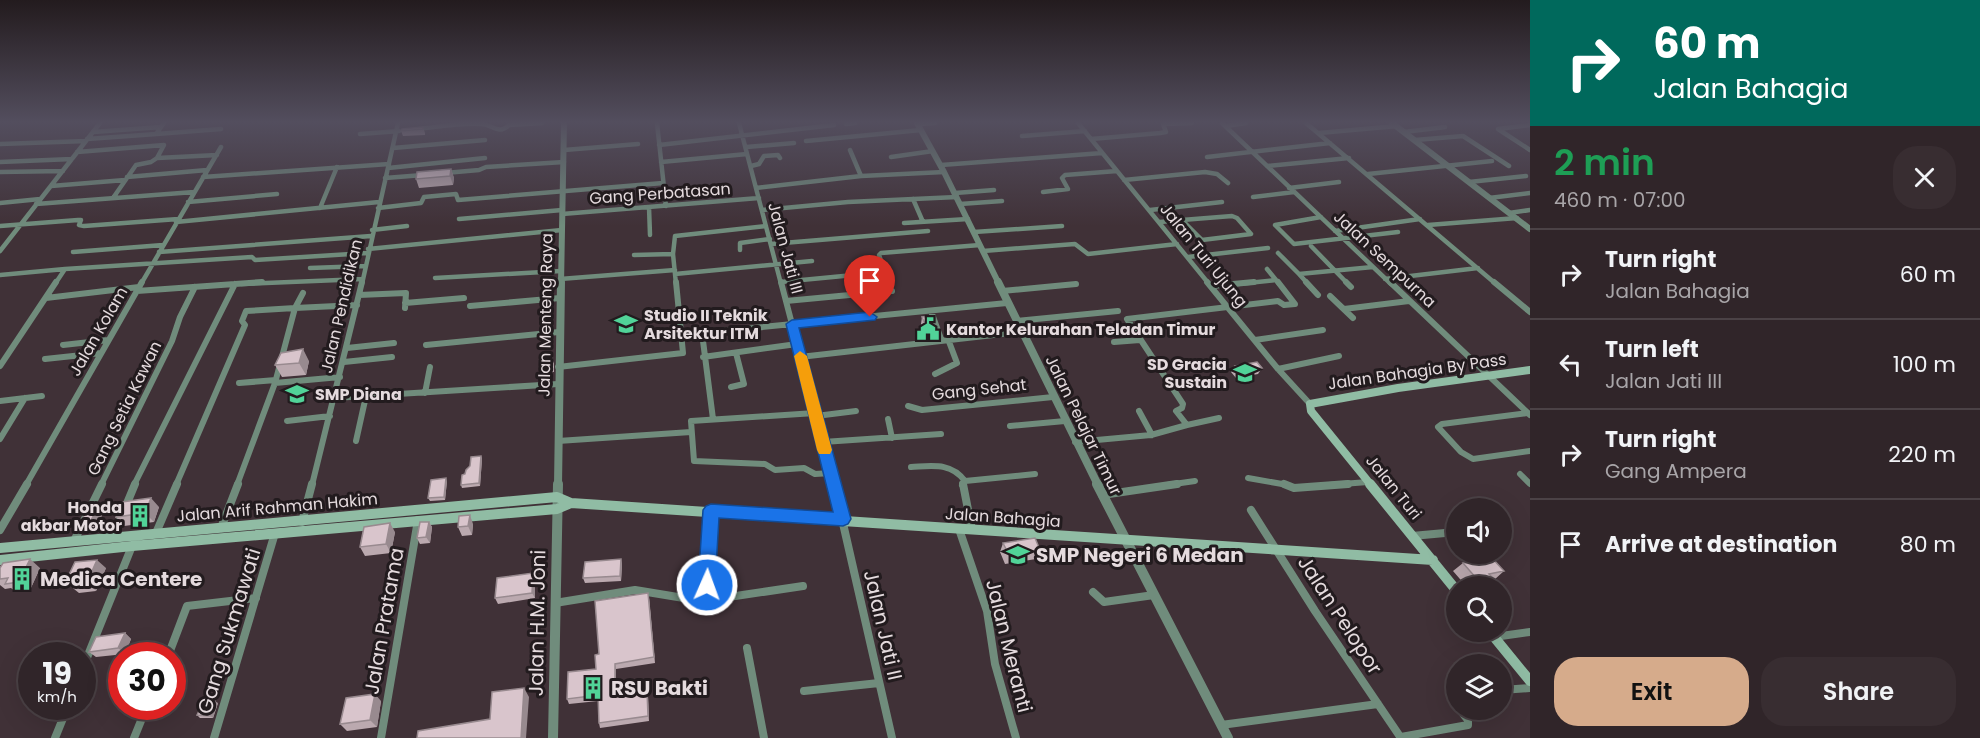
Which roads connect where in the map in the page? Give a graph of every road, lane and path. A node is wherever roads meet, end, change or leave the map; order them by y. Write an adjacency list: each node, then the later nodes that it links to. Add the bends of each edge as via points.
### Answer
1 (168, 157): 16 (street)
2 (215, 157): 31 (street, Jalan Kolam)
3 (390, 157): 25 (street, Jalan Pendidikan)
4 (564, 157): 22 (street, Jalan Menteng Raya)
5 (660, 157): 23 (street)
6 (710, 157): 23 (street)
7 (748, 157): 26 (street, Jalan Jati III)
8 (763, 157): 26 (street)
9 (853, 157): 38 (street)
10 (937, 157): 30 (street, Jalan Pelajar Timur)
11 (1058, 157): 30 (street)
12 (1106, 157): 33 (street, Jalan Turi Ujung)
13 (1259, 157): 27 (street, Jalan Sempurna)
14 (1437, 157): 24 (street)
15 (1496, 157): 28 (street)
16 (157, 158): 41 (street, via 136,165)
17 (484, 158): 25 (street)
18 (1349, 158): 27 (street); 37 (street)
19 (72, 159): 21 (street); 32 (street)
20 (1492, 161): 24 (street)
21 (0, 162)
22 (564, 162): 35 (street, via 486,166); 50 (street, Jalan Menteng Raya)
23 (661, 162): 46 (street)
24 (1447, 165): 37 (street); 45 (street)
25 (388, 166): 29 (street); 42 (street, Jalan Pendidikan)
26 (751, 166): 49 (street, Jalan Jati III)
27 (1268, 166): 52 (street, Jalan Sempurna)
28 (1509, 166)
29 (337, 167): 40 (street); 71 (street)
30 (943, 169): 38 (street); 60 (street, Jalan Pelajar Timur)
31 (207, 170): 40 (street, Jalan Kolam); 41 (street)
32 (63, 171): 34 (street); 48 (street)
33 (1117, 171): 43 (street, Jalan Turi Ujung); 54 (street, via 1065,175 1062,178 1068,189)
34 (0, 172)
35 (443, 173)
36 (432, 174): 42 (street)
37 (1368, 174): 80 (street)
38 (861, 176): 49 (street)
39 (1526, 176): 45 (street)
40 (203, 177): 53 (street, Jalan Kolam)
41 (126, 178): 48 (street); 58 (street)
42 (385, 178): 68 (street, Jalan Pendidikan)
43 (1124, 180): 47 (street, via 1205,172 1217,174); 73 (street, Jalan Turi Ujung)
44 (1339, 182): 52 (street)
45 (1469, 182): 61 (street)
46 (663, 183): 50 (street); 69 (street)
47 (1228, 183)
48 (51, 186): 64 (street)
49 (756, 188): 59 (street, Jalan Jati III)
50 (564, 190): 68 (street, via 458,200 456,194 425,196 421,203); 75 (street, Jalan Menteng Raya)
51 (994, 190): 60 (street)
52 (1292, 190): 57 (street); 77 (street, Jalan Sempurna)
53 (194, 192): 58 (street); 65 (street, Jalan Kolam)
54 (1043, 192)
55 (1530, 193): 61 (street)
56 (277, 194): 65 (street)
57 (1253, 197)
58 (113, 198): 64 (street)
59 (759, 198): 69 (street, Gang Perbatasan); 72 (street, Jalan Jati III)
60 (957, 198): 62 (street); 63 (street); 79 (street, Jalan Pelajar Timur)
61 (1489, 198): 76 (street)
62 (913, 199): 72 (street); 85 (street)
63 (1002, 201)
64 (38, 202): 67 (street); 87 (street)
65 (188, 202): 82 (street, Jalan Kolam)
66 (1222, 202): 73 (street)
67 (0, 203)
68 (378, 205): 71 (street); 99 (street, Jalan Pendidikan)
69 (666, 206): 70 (street, Gang Perbatasan)
70 (649, 207): 75 (street, Gang Perbatasan); 100 (street)
71 (320, 208): 82 (street)
72 (762, 210): 91 (street, Jalan Jati III)
73 (1150, 210): 86 (street, Jalan Turi Ujung)
74 (1530, 210): 76 (street)
75 (562, 212): 78 (street, Gang Perbatasan); 94 (street, Jalan Menteng Raya)
76 (1509, 213): 81 (street)
77 (1321, 217): 96 (street, Jalan Sempurna); 101 (street, via 1275,225 1294,244)
78 (459, 219)
79 (968, 219): 85 (street); 97 (street, Jalan Pelajar Timur)
80 (1420, 219): 88 (street); 96 (street)
81 (1517, 219): 88 (street); 93 (street)
82 (177, 220): 87 (street, via 84,226 79,225 80,220); 105 (street, Jalan Kolam)
83 (1182, 220): 83 (street, via 1235,216 1251,234 1202,240); 86 (street)
84 (904, 222): 85 (street)
85 (923, 222)
86 (1160, 222): 103 (street, Jalan Turi Ujung)
87 (20, 225): 89 (street); 109 (street)
88 (1428, 225): 123 (street)
89 (0, 226)
90 (407, 226): 99 (street)
91 (766, 226): 102 (street, Jalan Jati III); 113 (street, via 678,234 674,237)
92 (1062, 226): 97 (street)
93 (1530, 229)
94 (562, 230): 110 (street); 129 (street, Jalan Menteng Raya)
95 (928, 231): 102 (street)
96 (1335, 231): 101 (street, Jalan Sempurna)
97 (974, 232): 106 (street, Jalan Pelajar Timur)
98 (1398, 232): 101 (street)
99 (372, 233): 105 (street); 110 (street, Jalan Pendidikan)
100 (651, 235)
101 (1344, 239): 120 (street, Jalan Sempurna)
102 (770, 242): 108 (street, via 740,243); 118 (street, Jalan Jati III)
103 (1177, 244): 106 (street, via 1088,254 1075,244); 115 (street, Jalan Turi Ujung)
104 (1311, 246): 125 (street)
105 (161, 248): 111 (street); 117 (street, Jalan Kolam)
106 (982, 248): 134 (street, via 881,253 885,272); 142 (street, Jalan Pelajar Timur)
107 (1268, 248): 115 (street)
108 (740, 250)
109 (0, 251)
110 (368, 251): 117 (street, via 276,260 252,257); 119 (street, Jalan Pendidikan)
111 (73, 252)
112 (1278, 253): 127 (street)
113 (673, 254): 114 (street); 126 (street)
114 (634, 255)
115 (1188, 257): 137 (street, Jalan Turi Ujung)
116 (812, 261): 118 (street)
117 (154, 262): 124 (street); 140 (street, Jalan Kolam)
118 (776, 265): 126 (street); 134 (street, Jalan Jati III)
119 (365, 266): 121 (street); 131 (street, Jalan Pendidikan)
120 (1372, 267): 125 (street); 132 (street, Jalan Sempurna)
121 (310, 268)
122 (1267, 268): 133 (street)
123 (1478, 268): 132 (street); 160 (street)
124 (65, 269): 128 (street); 147 (street)
125 (1335, 270): 127 (street); 139 (street)
126 (675, 272): 129 (street); 187 (street, via 684,353)
127 (1299, 274): 144 (street)
128 (0, 275)
129 (561, 275): 130 (street); 149 (street, Jalan Menteng Raya)
130 (435, 278)
131 (363, 279): 135 (street); 145 (street, Jalan Pendidikan)
132 (1385, 279): 151 (street, Jalan Sempurna)
133 (1276, 280): 137 (street); 156 (street, via 1295,304 1278,301)
134 (781, 282): 150 (street, Jalan Jati III)
135 (235, 284): 138 (street); 254 (street, via 140,471)
136 (1076, 284): 142 (street)
137 (1212, 286): 156 (street, Jalan Turi Ujung)
138 (195, 287): 140 (street); 255 (street, Gang Setia Kawan)
139 (1352, 287)
140 (138, 289): 147 (street); 169 (street, Jalan Kolam)
141 (892, 291): 150 (street)
142 (1002, 291): 152 (street, Jalan Pelajar Timur)
143 (303, 293): 155 (street)
144 (1318, 295)
145 (359, 296): 148 (street, via 406,293 405,305); 153 (street, Jalan Pendidikan)
146 (1330, 296): 157 (street)
147 (46, 298): 185 (street)
148 (464, 298)
149 (560, 298): 154 (street); 165 (street, Jalan Menteng Raya)
150 (786, 301): 163 (street, Jalan Jati III)
151 (1409, 301): 157 (street); 191 (street, Jalan Sempurna)
152 (1007, 303): 158 (street); 162 (street, Jalan Pelajar Timur)
153 (357, 306): 155 (street); 176 (street, Jalan Pendidikan)
154 (470, 306)
155 (295, 308): 193 (street); 250 (street, via 246,311 242,321 246,325)
156 (1229, 308): 168 (street, via 1127,319); 170 (street, Jalan Turi Ujung)
157 (1344, 309): 161 (street)
158 (931, 311): 163 (street); 167 (street)
159 (1119, 311): 162 (street)
160 (1530, 312)
161 (1353, 318)
162 (1016, 321): 166 (street, Jalan Pelajar Timur)
163 (792, 324): 173 (street, Jalan Jati III); 181 (street, via 702,333)
164 (1323, 330): 170 (street)
165 (559, 332): 175 (street); 187 (street, Jalan Menteng Raya)
166 (1021, 332): 167 (street); 200 (street, Jalan Pelajar Timur)
167 (945, 339): 182 (street); 190 (street, via 957,363)
168 (1140, 339): 171 (street); 216 (street, via 1183,404 1176,411)
169 (108, 340): 174 (street); 177 (street, Jalan Kolam)
170 (1255, 340): 188 (street, Jalan Turi Ujung)
171 (1114, 342)
172 (394, 343): 176 (street)
173 (797, 344): 178 (street); 182 (street, Jalan Jati III)
174 (63, 345)
175 (426, 345)
176 (347, 348): 184 (street, Jalan Pendidikan)
177 (101, 353): 183 (street); 248 (street, Jalan Kolam)
178 (736, 353): 181 (street); 196 (street, via 744,384)
179 (1339, 356): 188 (street)
180 (392, 357): 184 (street)
181 (704, 357): 212 (street)
182 (800, 357): 209 (street, Jalan Jati III)
183 (45, 359)
184 (344, 362): 192 (street, Jalan Pendidikan)
185 (0, 366)
186 (430, 367): 197 (street)
187 (558, 367): 195 (street, Jalan Menteng Raya)
188 (1278, 369): 204 (street, Jalan Turi Ujung)
189 (1530, 370): 191 (main road, Jalan Bahagia By Pass)
190 (935, 374)
191 (1488, 375): 204 (main road, Jalan Bahagia By Pass); 208 (street, Jalan Sempurna)
192 (340, 377): 193 (street); 202 (street, Jalan Pendidikan)
193 (275, 381): 194 (street); 246 (street)
194 (239, 383)
195 (558, 384): 197 (street); 224 (street, Jalan Menteng Raya)
196 (731, 387)
197 (425, 393): 199 (street)
198 (42, 396): 201 (street)
199 (366, 396): 202 (street); 223 (street)
200 (1053, 397): 205 (street, Gang Sehat, via 922,410); 214 (street, Jalan Pelajar Timur)
201 (25, 398): 203 (street); 222 (street)
202 (334, 398): 210 (street, Jalan Pendidikan)
203 (0, 401)
204 (1310, 404): 235 (main road, Jalan Turi, via 1311,411)
205 (908, 406)
206 (856, 411): 209 (street)
207 (1139, 411): 220 (street)
208 (1529, 414): 227 (street, via 1438,427 1473,459)
209 (815, 415): 212 (street); 225 (street, Jalan Jati III)
210 (330, 416): 215 (street); 245 (street, Jalan Pendidikan)
211 (1219, 418): 216 (street)
212 (713, 419): 218 (street, via 691,421)
213 (888, 419): 221 (street)
214 (1065, 420): 217 (street); 226 (street, Jalan Pelajar Timur)
215 (287, 421)
216 (1186, 425): 220 (street)
217 (1010, 426)
218 (691, 432): 224 (street); 229 (street, via 696,462 766,464 775,470 804,468 815,474)
219 (941, 434): 221 (street)
220 (1152, 435): 226 (street)
221 (892, 438): 225 (street)
222 (0, 439)
223 (356, 441)
224 (558, 441): 238 (street, Jalan Menteng Raya)
225 (823, 442): 229 (street, Jalan Jati III)
226 (1075, 442): 237 (street, Jalan Pelajar Timur)
227 (1530, 451)
228 (911, 467): 233 (street, via 951,466)
229 (831, 473): 244 (street, Jalan Jati III)
230 (1035, 474): 233 (street)
231 (1520, 474): 236 (street)
232 (1248, 478): 235 (street, via 1294,488)
233 (965, 481): 249 (street, via 962,485)
234 (1195, 481): 237 (street)
235 (1368, 482): 253 (main road, Jalan Turi)
236 (1530, 484)
237 (1102, 495): 256 (street, Jalan Pelajar Timur)
238 (557, 497): 239 (main road, Jalan Bahagia); 240 (street, Jalan Menteng Raya); 243 (main road, Jalan Arif Rahman Hakim)
239 (571, 504): 240 (main road, Jalan Bahagia); 241 (main road, Jalan Bahagia)
240 (556, 509): 243 (main road, Jalan Arif Rahman Hakim); 268 (street, Jalan H.M. Joni)
241 (711, 510): 244 (main road, Jalan Bahagia); 263 (street)
242 (1251, 510): 259 (street, Jalan Pelopor)
243 (419, 514): 245 (main road, Jalan Arif Rahman Hakim); 289 (street, Jalan Pratama)
244 (843, 519): 247 (main road, Jalan Bahagia); 276 (street, Jalan Jati II)
245 (301, 525): 246 (main road, Jalan Arif Rahman Hakim); 251 (main road, Jalan Arif Rahman Hakim)
246 (221, 528): 250 (main road, Jalan Arif Rahman Hakim)
247 (959, 529): 249 (main road, Jalan Bahagia); 293 (street, Jalan Meranti, via 987,611 995,664)
248 (0, 530)
249 (972, 530): 256 (main road, Jalan Bahagia)
250 (156, 533): 254 (main road, Jalan Arif Rahman Hakim)
251 (275, 533): 257 (main road, Jalan Arif Rahman Hakim); 267 (street, Gang Sukmawati)
252 (1446, 533): 253 (street)
253 (1413, 536): 261 (main road, Jalan Turi)
254 (113, 537): 255 (main road, Jalan Arif Rahman Hakim)
255 (74, 541): 258 (main road, Jalan Arif Rahman Hakim)
256 (1125, 541): 259 (main road, Jalan Bahagia); 266 (street, Jalan Pelajar Timur)
257 (132, 546): 260 (main road, Jalan Arif Rahman Hakim); 271 (street)
258 (0, 548)
259 (1279, 552): 261 (main road, Jalan Bahagia); 280 (street, Jalan Pelopor)
260 (0, 560)
261 (1432, 560): 262 (main road, Jalan Turi)
262 (1446, 578)
263 (707, 585)
264 (803, 586): 268 (street, via 702,601 635,590)
265 (1093, 592): 266 (street, via 1104,602)
266 (1154, 595): 284 (street, Jalan Pelajar Timur)
267 (256, 597): 272 (street, via 187,606); 288 (street, Gang Sukmawati)
268 (555, 603): 290 (street, Jalan H.M. Joni)
269 (1530, 632): 270 (street)
270 (1512, 633)
271 (93, 642)
272 (173, 642)
273 (1498, 642): 275 (main road)
274 (747, 648): 291 (street)
275 (1530, 681)
276 (879, 683): 279 (street); 292 (street, Jalan Jati II)
277 (1530, 687): 278 (street)
278 (1512, 689)
279 (804, 691)
280 (1378, 704): 284 (street); 285 (street, Jalan Pelopor)
281 (62, 720): 286 (street)
282 (142, 720): 287 (street)
283 (1468, 720): 285 (street, via 1467,725)
284 (1221, 725): 294 (street, Jalan Pelajar Timur)
285 (1401, 737)
286 (55, 738)
287 (135, 738)
288 (214, 738)
289 (381, 738)
290 (553, 738)
291 (764, 738)
292 (890, 738)
293 (1016, 738)
294 (1228, 738)

